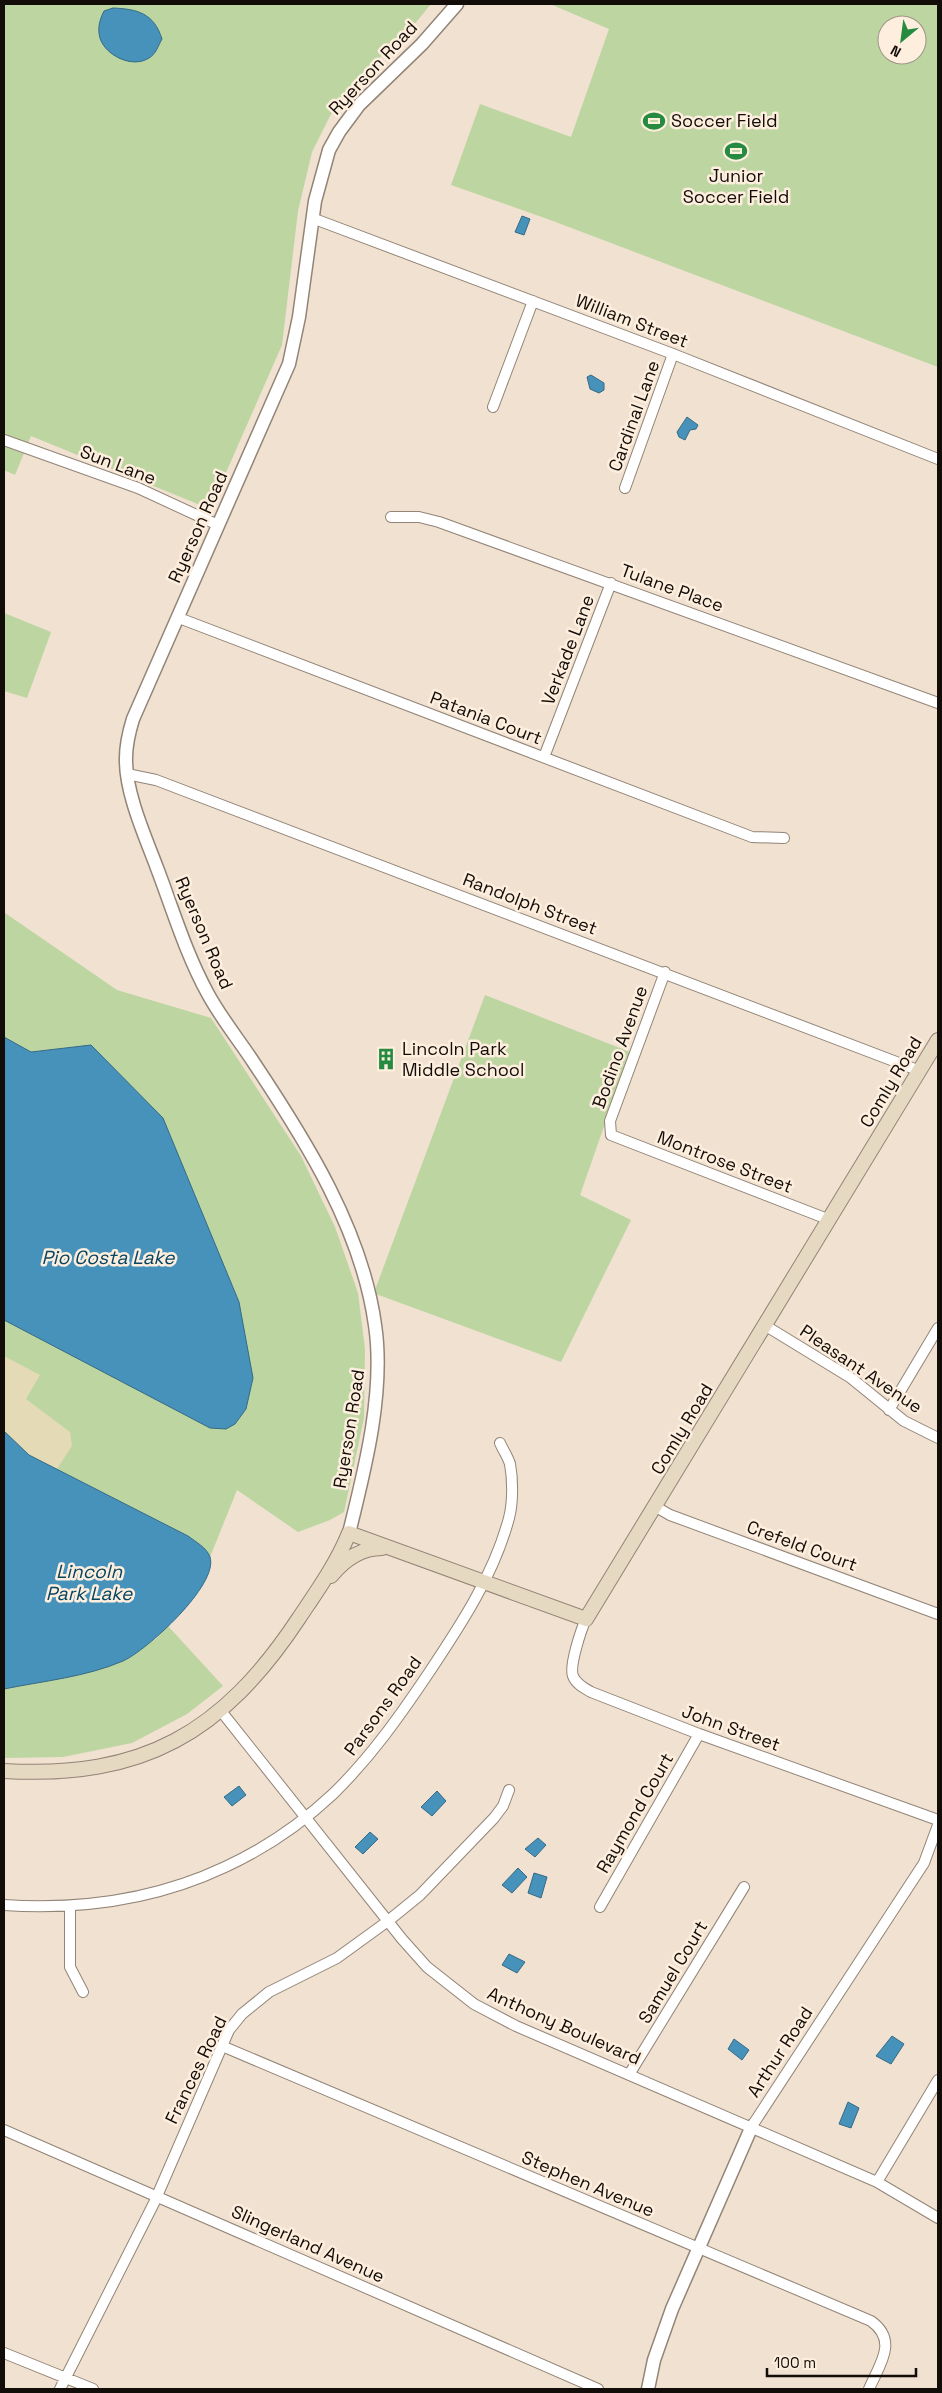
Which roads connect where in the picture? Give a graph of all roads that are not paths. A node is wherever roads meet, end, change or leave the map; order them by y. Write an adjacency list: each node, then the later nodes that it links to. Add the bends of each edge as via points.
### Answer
1 (457, 4): 2 (street, Ryerson Road, via 422,44 359,105 339,132 322,169)
2 (312, 218): 3 (street, William Street); 10 (street, Ryerson Road, via 299,317 289,364)
3 (533, 301): 4 (street, William Street); 5 (street)
4 (673, 354): 7 (street, William Street); 8 (street, Cardinal Lane)
5 (493, 407)
6 (4, 440): 10 (street, Sun Lane, via 138,488)
7 (938, 459)
8 (625, 488)
9 (391, 517): 11 (street, Tulane Place, via 419,517 439,522)
10 (218, 525): 12 (street, Ryerson Road)
11 (611, 584): 13 (street, Tulane Place); 14 (street, Verkade Lane)
12 (179, 618): 14 (street, Patania Court); 15 (street, Ryerson Road, via 133,719 125,759)
13 (938, 703)
14 (544, 757): 16 (street, Patania Court, via 752,837)
15 (127, 774): 17 (street, Randolph Street, via 156,780); 28 (street, Ryerson Road, via 143,831 195,969 318,1170 348,1232 368,1290 375,1323 378,1367 370,1432)
16 (784, 838)
17 (665, 972): 19 (street, Randolph Street); 20 (street, Bodino Avenue, via 610,1122)
18 (938, 1040): 19 (main road, Comly Road)
19 (920, 1071): 21 (main road, Comly Road)
20 (611, 1133): 21 (street, Montrose Street, via 625,1142)
21 (830, 1220): 22 (main road, Comly Road)
22 (766, 1326): 24 (street, Pleasant Avenue, via 851,1378); 27 (main road, Comly Road)
23 (938, 1328): 24 (street)
24 (889, 1410): 25 (street, Pleasant Avenue)
25 (938, 1438)
26 (500, 1443): 30 (street, Parsons Road, via 510,1464 512,1500 509,1518)
27 (656, 1507): 32 (street, Crefeld Court); 33 (main road, Comly Road)
28 (349, 1533): 29 (main road); 31 (main road, Ryerson Road)
29 (386, 1548): 30 (main road); 31 (main road, via 366,1549 351,1557 335,1571)
30 (483, 1582): 33 (main road); 38 (street, Parsons Road, via 470,1610 384,1739)
31 (305, 1608): 34 (main road, Ryerson Road, via 263,1669)
32 (938, 1614)
33 (586, 1620): 35 (street, John Street, via 572,1668 578,1685)
34 (221, 1710): 36 (main road, Ryerson Road, via 180,1738 123,1761 70,1771); 38 (street, Anthony Boulevard)
35 (699, 1734): 39 (street, John Street); 44 (street, Raymond Court)
36 (4, 1771)
37 (509, 1790): 45 (street, Frances Road, via 503,1806 457,1859)
38 (307, 1817): 43 (street, Parsons Road, via 254,1852 199,1878 134,1898); 45 (street, Anthony Boulevard)
39 (938, 1820)
40 (938, 1825): 50 (street, Arthur Road, via 924,1863)
41 (744, 1887): 48 (street, Samuel Court)
42 (4, 1905): 43 (street, Parsons Road)
43 (70, 1906): 46 (street, via 70,1966)
44 (600, 1908)
45 (388, 1921): 47 (street, Frances Road, via 337,1958 269,1992 242,2014 229,2030); 48 (street, Anthony Boulevard, via 427,1967 474,2004 516,2026)
46 (83, 1992)
47 (222, 2046): 53 (street, Frances Road); 55 (street, Stephen Avenue)
48 (630, 2073): 50 (street, Anthony Boulevard)
49 (938, 2080): 52 (street)
50 (752, 2126): 52 (street, Anthony Boulevard); 55 (street, Arthur Road)
51 (4, 2130): 53 (street, Slingerland Avenue)
52 (877, 2182): 54 (street, Anthony Boulevard)
53 (157, 2195): 57 (street, Frances Road); 60 (street, Slingerland Avenue)
54 (938, 2218)
55 (698, 2249): 61 (street, Arthur Road, via 672,2309 654,2360); 62 (street, Stephen Avenue, via 878,2326 885,2338 886,2351)
56 (4, 2353): 57 (street)
57 (66, 2378): 58 (street, Frances Road); 59 (street)
58 (60, 2389)
59 (93, 2389)
60 (598, 2389)
61 (648, 2389)
62 (869, 2389)

